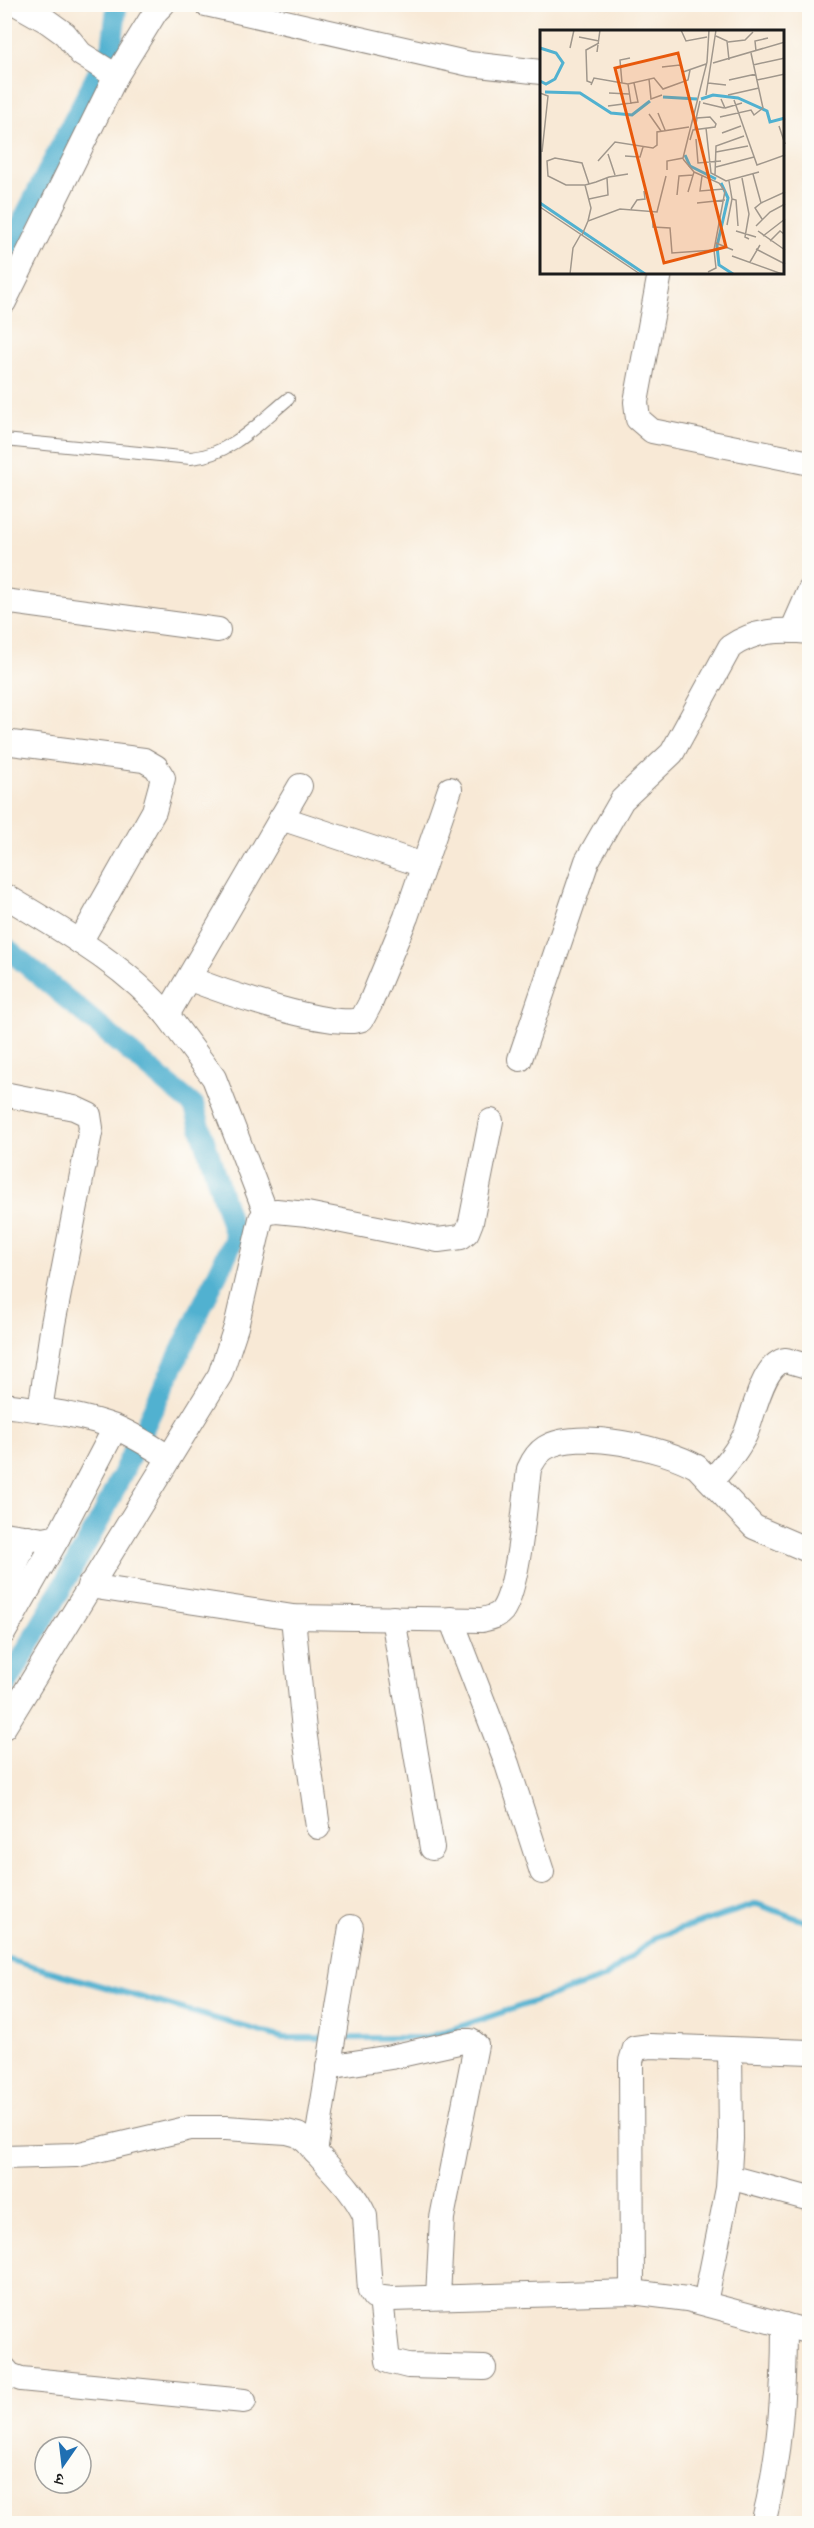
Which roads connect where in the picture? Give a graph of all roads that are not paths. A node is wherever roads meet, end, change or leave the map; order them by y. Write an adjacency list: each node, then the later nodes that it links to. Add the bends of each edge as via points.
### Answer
1 (17, 4): 5 (street, via 65,34 81,54)
2 (163, 4): 5 (street)
3 (206, 4): 4 (street, via 470,64)
4 (540, 72)
5 (113, 74): 7 (street)
6 (660, 274): 10 (street, via 636,402 638,419 652,430)
7 (4, 302)
8 (288, 399): 9 (lane, via 237,441 208,457)
9 (4, 440)
10 (810, 463)
11 (810, 590): 14 (street)
12 (4, 601): 13 (street)
13 (218, 630)
14 (801, 632): 24 (street, via 762,633 730,647 672,753 622,800 587,861)
15 (4, 742): 21 (street, via 144,760 156,767 163,778 154,811)
16 (300, 786): 18 (street)
17 (450, 789): 19 (street)
18 (281, 818): 19 (street); 22 (street)
19 (423, 865): 22 (street, via 406,917 362,1019 344,1023 247,1000)
20 (4, 896): 21 (street)
21 (80, 942): 23 (street, via 155,1000)
22 (190, 979): 23 (street)
23 (167, 1015): 27 (street, via 214,1078)
24 (520, 1059)
25 (4, 1095): 30 (street, via 74,1108 89,1115 91,1128 52,1324)
26 (491, 1121): 27 (street, via 471,1222 461,1237 438,1240 307,1214)
27 (266, 1213): 32 (street, via 258,1225 236,1327 219,1375 205,1401)
28 (810, 1366): 33 (street, via 786,1360 775,1365 762,1386 744,1436)
29 (4, 1405): 30 (street)
30 (40, 1410): 31 (street)
31 (121, 1430): 32 (street); 35 (street)
32 (161, 1453): 37 (street)
33 (711, 1481): 36 (street, via 754,1527); 41 (street, via 696,1467 670,1454 596,1440 560,1442 546,1447 529,1469 514,1576 503,1610 482,1620)
34 (16, 1535): 35 (street, via 44,1540); 38 (street)
35 (58, 1537): 42 (street)
36 (810, 1551)
37 (89, 1586): 39 (street); 43 (street)
38 (4, 1589)
39 (292, 1617): 40 (street); 44 (street)
40 (393, 1618): 41 (street); 45 (street)
41 (451, 1618): 46 (street, via 507,1764)
42 (4, 1632)
43 (4, 1727)
44 (318, 1827)
45 (432, 1848)
46 (542, 1872)
47 (351, 1927): 50 (street)
48 (730, 2049): 49 (street); 53 (street); 55 (street, via 640,2046 632,2055)
49 (810, 2052)
50 (329, 2060): 51 (street); 56 (street, via 391,2057 463,2041 476,2045 442,2218)
51 (315, 2152): 52 (street, via 298,2136 287,2132 190,2128 76,2154); 57 (street, via 352,2192 362,2210 370,2290)
52 (4, 2157)
53 (729, 2177): 54 (street); 58 (street)
54 (810, 2199)
55 (632, 2292): 56 (street); 58 (street)
56 (438, 2297): 57 (street)
57 (381, 2299): 62 (street, via 387,2361 408,2366)
58 (705, 2303): 59 (street)
59 (784, 2325): 60 (street); 64 (street, via 782,2416)
60 (810, 2332)
61 (4, 2368): 63 (street, via 21,2379)
62 (484, 2368)
63 (244, 2401)
64 (763, 2523)

